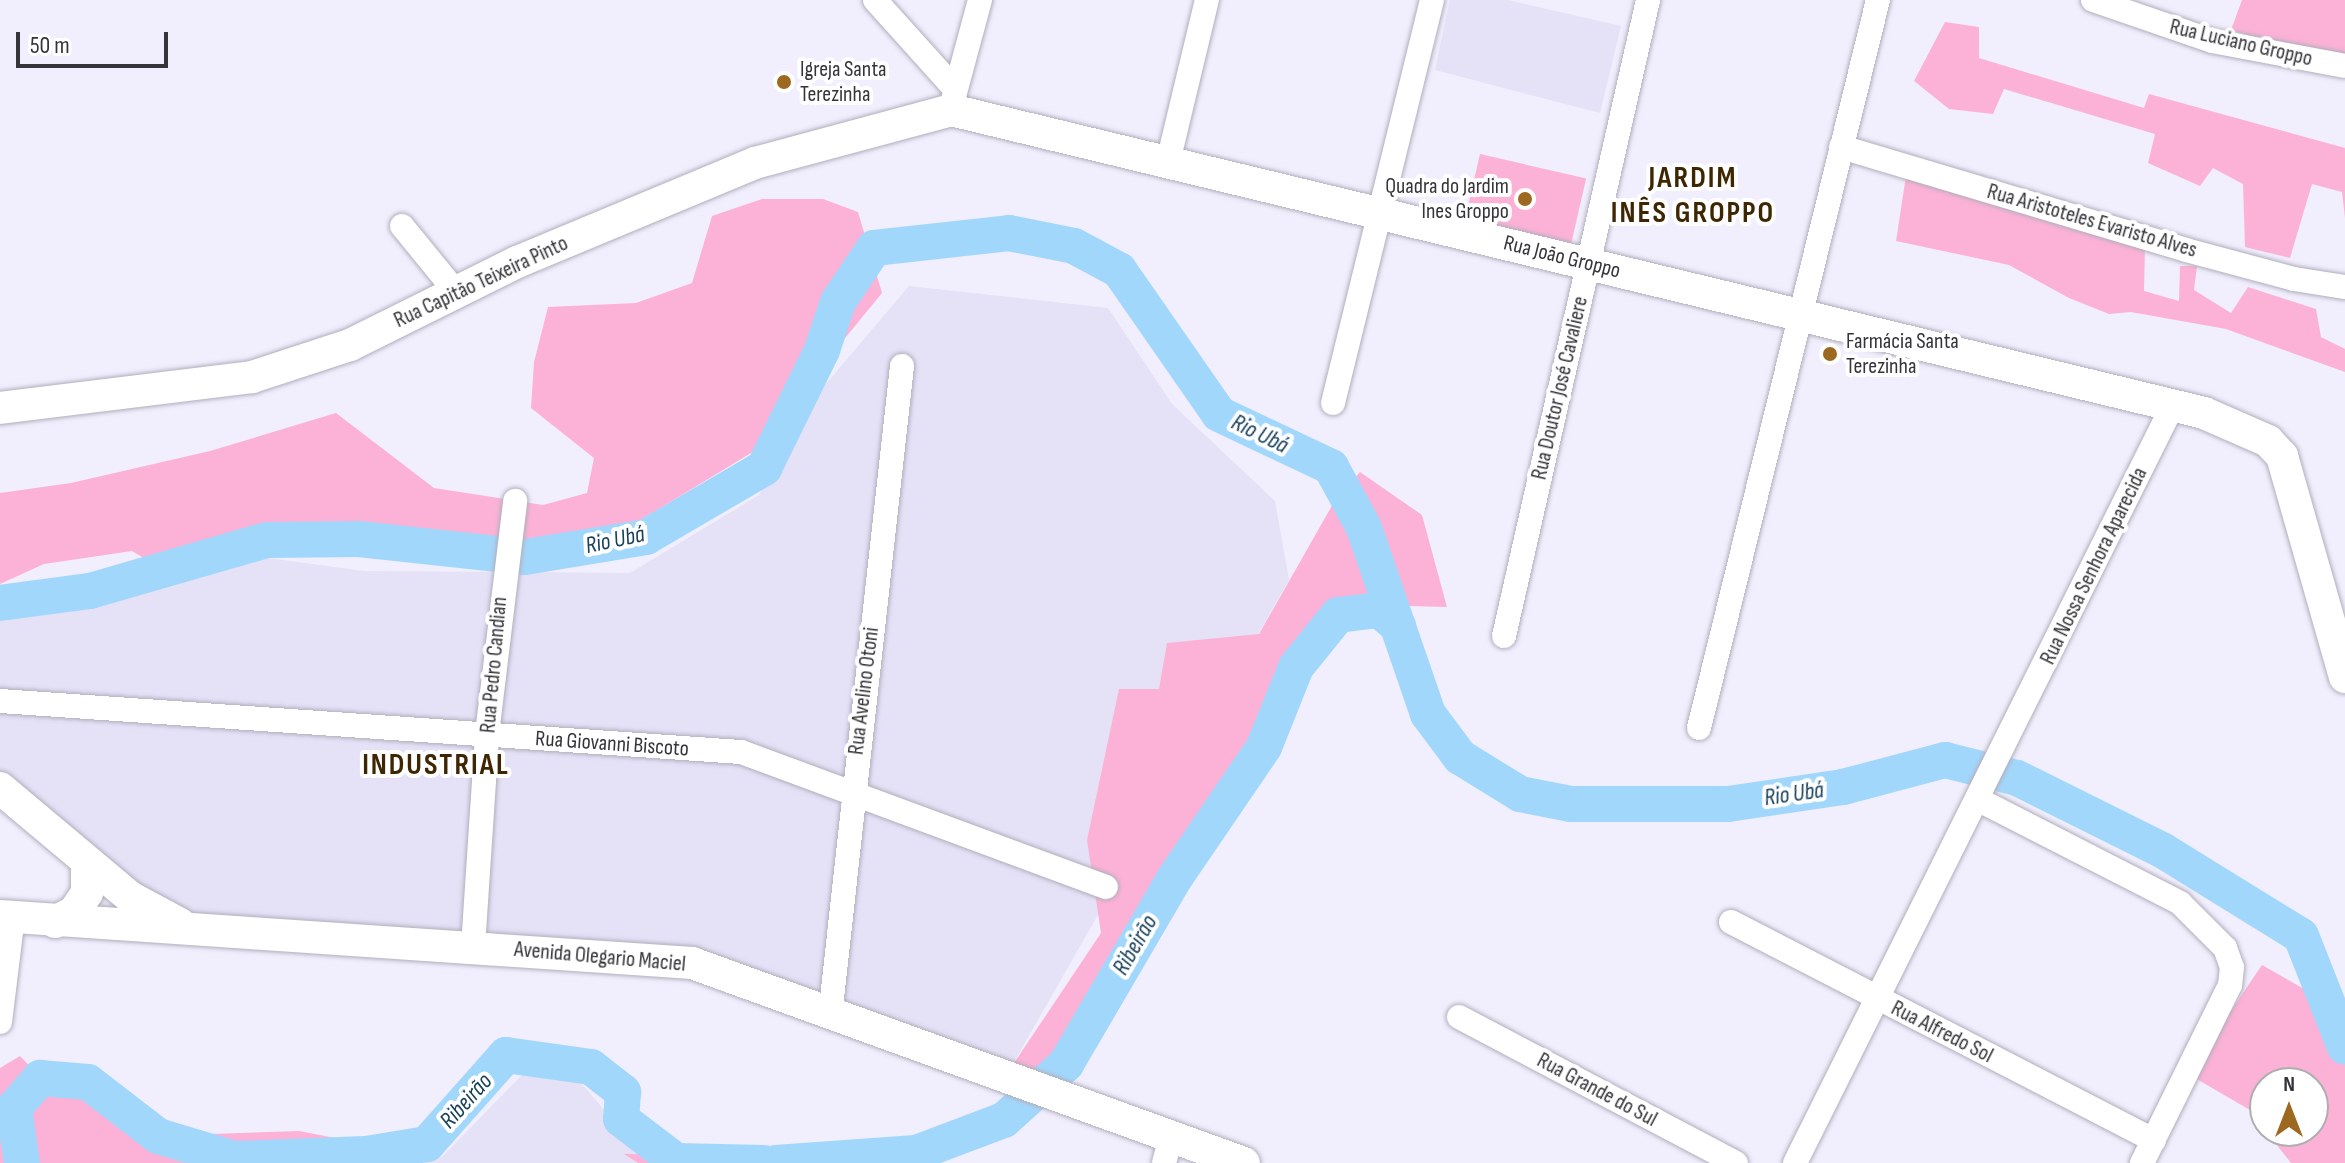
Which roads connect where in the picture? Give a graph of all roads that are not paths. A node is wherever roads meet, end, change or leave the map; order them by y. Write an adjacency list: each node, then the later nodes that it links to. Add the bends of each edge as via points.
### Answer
1 (875, 0): 9 (street)
2 (980, 0): 9 (street)
3 (1207, 0): 11 (street)
4 (1432, 0): 12 (street)
5 (1648, 0): 14 (street, Rua Doutor José Cavaliere)
6 (1878, 0): 10 (street)
7 (2093, 0): 8 (street, Rua Luciano Groppo, via 2212,41)
8 (2345, 66)
9 (953, 100): 11 (main road, Rua João Groppo); 16 (main road, Rua Capitão Teixeira Pinto, via 755,163)
10 (1841, 147): 15 (street, Rua Aristoteles Evaristo Alves, via 2186,250); 17 (street)
11 (1168, 162): 12 (main road, Rua João Groppo)
12 (1382, 213): 14 (main road, Rua João Groppo); 19 (street)
13 (402, 226): 16 (street)
14 (1589, 264): 17 (main road, Rua João Groppo); 23 (street, Rua Doutor José Cavaliere)
15 (2345, 287)
16 (456, 292): 21 (main road, Rua Capitão Teixeira Pinto, via 350,345 252,377)
17 (1799, 315): 20 (main road, Rua João Groppo); 26 (street)
18 (902, 366): 29 (street, Rua Avelino Otoni)
19 (1333, 403)
20 (2173, 405): 24 (main road, Rua João Groppo, via 2268,441 2282,456); 30 (street, Rua Nossa Senhora Aparecida)
21 (0, 408)
22 (515, 501): 27 (street, Rua Pedro Candian, via 502,572)
23 (1504, 636)
24 (2345, 677)
25 (0, 701): 27 (street, Rua Giovanni Biscoto)
26 (1699, 728)
27 (487, 734): 29 (street, Rua Giovanni Biscoto, via 741,752); 37 (street, Rua Pedro Candian)
28 (0, 788): 31 (main road)
29 (852, 792): 32 (street, Rua Giovanni Biscoto); 39 (street, Rua Avelino Otoni)
30 (1982, 794): 38 (street); 42 (street, via 2180,903 2209,929 2232,967 2230,985)
31 (87, 864): 34 (main road, via 87,893 74,912); 36 (main road, via 130,897)
32 (1106, 887)
33 (7, 916): 34 (main road, Avenida Olegario Maciel); 41 (street)
34 (55, 922): 36 (main road, Avenida Olegario Maciel)
35 (1731, 922): 38 (street, Rua Alfredo Sol)
36 (190, 930): 37 (main road, Avenida Olegario Maciel)
37 (473, 947): 39 (main road, Avenida Olegario Maciel, via 692,963)
38 (1880, 1000): 42 (street, Rua Alfredo Sol); 46 (street)
39 (830, 1016): 43 (main road, Avenida Olegario Maciel, via 1054,1091)
40 (1459, 1017): 45 (street, Rua Grande do Sul)
41 (0, 1022)
42 (2154, 1140): 47 (street)
43 (1168, 1150): 44 (main road, Avenida Olegario Maciel)
44 (1244, 1163)
45 (1736, 1163)
46 (1795, 1163)
47 (2142, 1163)

